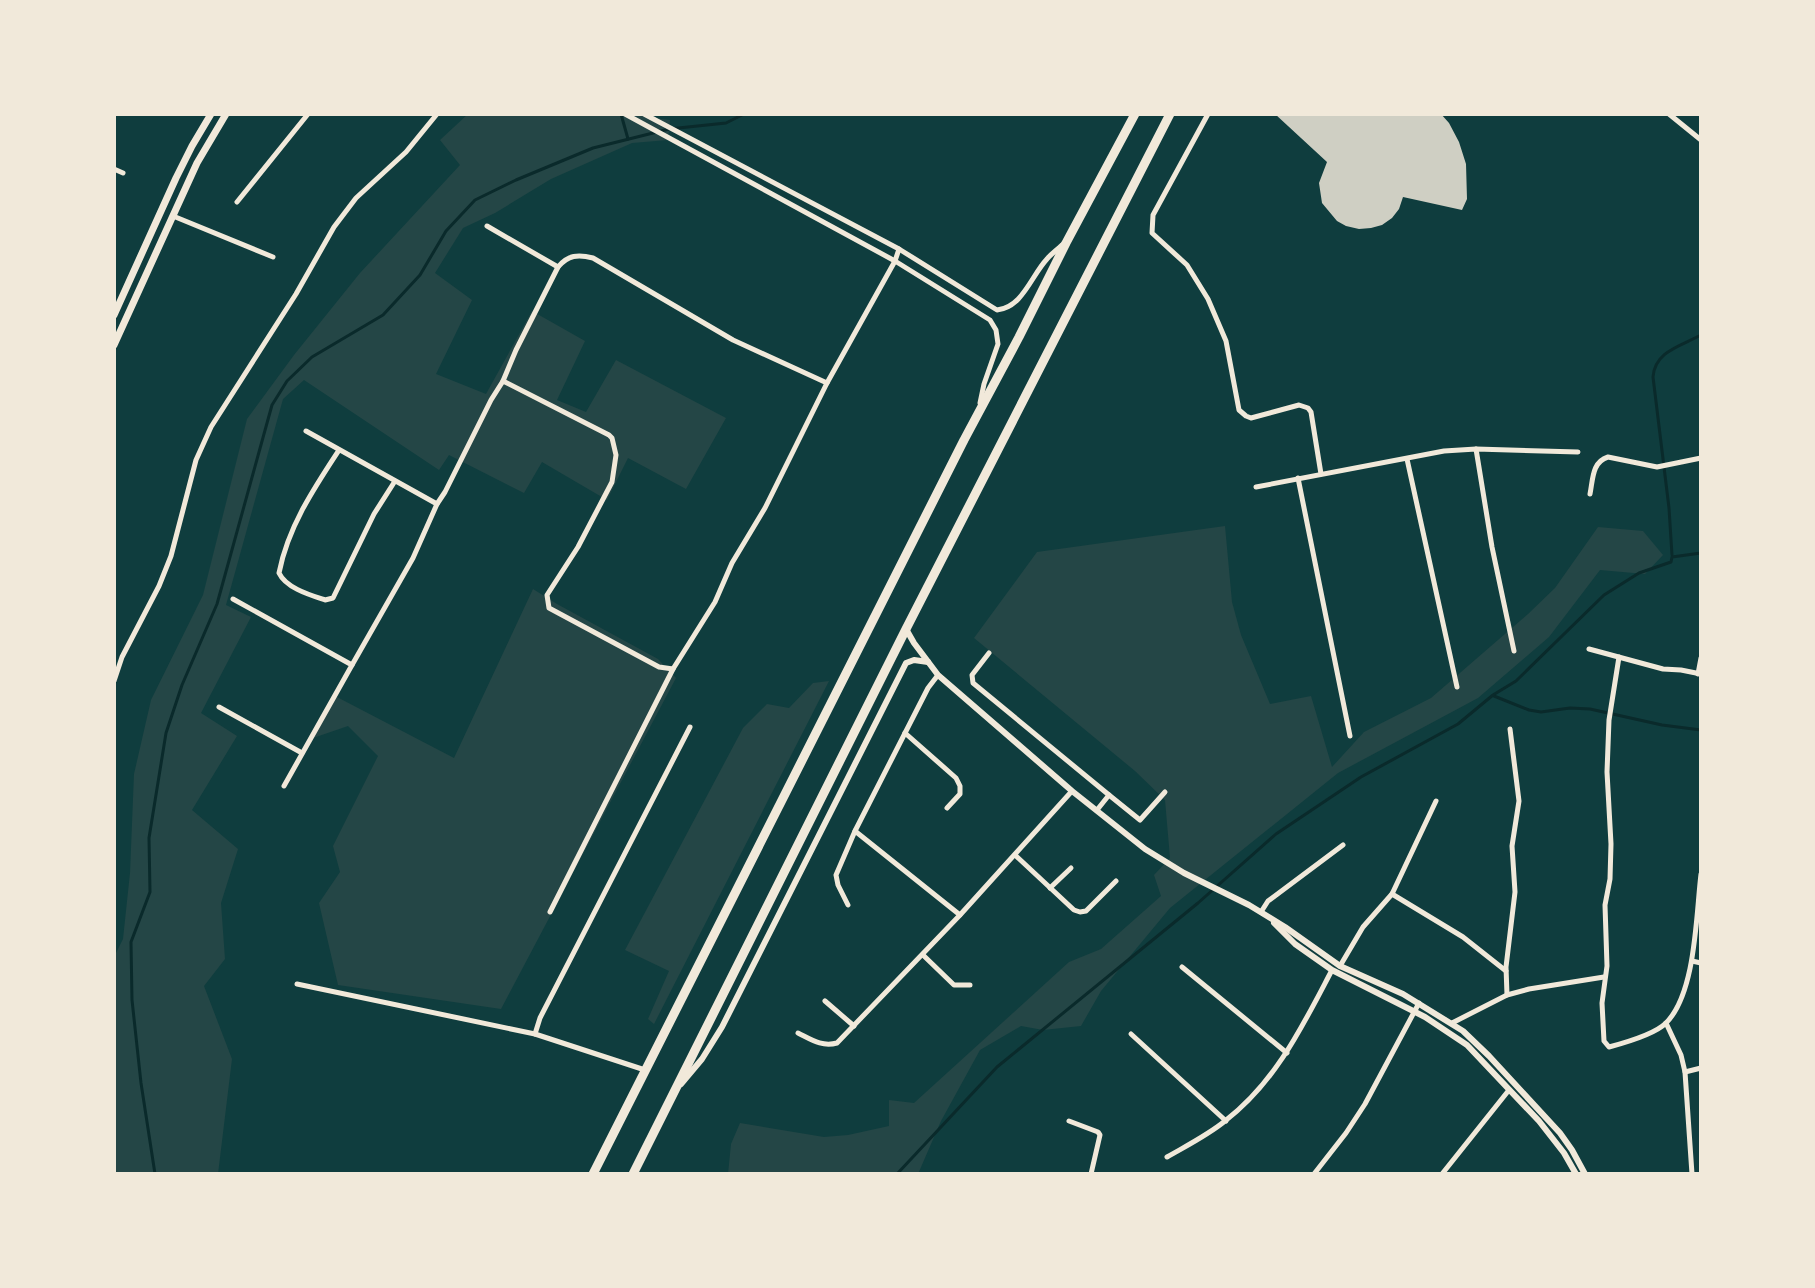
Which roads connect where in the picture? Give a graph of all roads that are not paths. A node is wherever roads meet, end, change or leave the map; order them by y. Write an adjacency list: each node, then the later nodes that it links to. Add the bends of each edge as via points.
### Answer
1 (211, 114): 22 (main road)
2 (226, 114): 15 (main road)
3 (308, 114): 14 (street)
4 (437, 114): 53 (street, via 334,227 211,427 196,460 171,556)
5 (625, 114): 20 (street)
6 (644, 114): 18 (street)
7 (1135, 114): 17 (highway)
8 (1170, 114): 42 (highway)
9 (1208, 114): 35 (street, via 1153,215 1152,233 1187,265 1212,306 1226,341 1242,413 1251,418 1299,405 1308,408)
10 (1669, 114): 11 (street)
11 (1701, 140)
12 (114, 169): 13 (street)
13 (123, 173)
14 (237, 202)
15 (173, 216): 19 (street); 23 (main road)
16 (487, 226): 21 (street)
17 (1066, 243): 18 (street, via 1047,258 1008,309 997,310); 28 (highway)
18 (899, 249): 20 (street)
19 (273, 257)
20 (895, 261): 27 (street); 28 (street, via 990,320 996,330 998,344)
21 (558, 267): 26 (street); 27 (street, via 571,256 593,258 733,340)
22 (134, 271): 23 (main road); 24 (main road)
23 (145, 277): 25 (main road)
24 (114, 315)
25 (114, 345)
26 (503, 381): 40 (street); 50 (street, via 609,435 616,448 612,482 547,595 549,608 659,667)
27 (827, 383): 50 (street, via 715,602)
28 (977, 416): 103 (highway)
29 (306, 431): 31 (street)
30 (1476, 449): 32 (street); 34 (street); 44 (street)
31 (339, 450): 37 (street); 37 (street, via 292,530 279,573 294,587 325,600 333,598)
32 (1578, 452)
33 (1701, 458): 39 (street, via 1661,466 1608,457 1596,464)
34 (1407, 459): 35 (street); 54 (street)
35 (1321, 474): 36 (street)
36 (1298, 478): 38 (street); 59 (street)
37 (395, 481): 40 (street)
38 (1256, 487)
39 (1590, 494)
40 (437, 504): 49 (street)
41 (233, 599): 49 (street)
42 (906, 629): 48 (street); 106 (highway)
43 (1589, 649): 46 (street)
44 (1514, 651)
45 (989, 653): 64 (street, via 972,675 973,683)
46 (1619, 657): 51 (street); 88 (street, via 1609,720 1611,844)
47 (1701, 658): 51 (street)
48 (928, 662): 52 (street); 106 (street, via 906,663 722,1027)
49 (352, 665): 60 (street)
50 (673, 669): 78 (street)
51 (1700, 674)
52 (938, 675): 58 (street); 62 (street)
53 (114, 681)
54 (1457, 687)
55 (219, 707): 60 (street)
56 (690, 727): 99 (street)
57 (1510, 729): 87 (street, via 1519,801)
58 (905, 733): 66 (street, via 956,778 960,794); 68 (street)
59 (1350, 736)
60 (302, 753): 61 (street)
61 (284, 786)
62 (1072, 791): 67 (street); 70 (street)
63 (1165, 792): 64 (street, via 1140,820)
64 (1109, 795): 67 (street)
65 (1436, 801): 75 (street)
66 (947, 808)
67 (1097, 810): 77 (street, via 1145,849)
68 (855, 831): 76 (street, via 836,875); 79 (street)
69 (1343, 845): 77 (street)
70 (1015, 855): 74 (street); 79 (street)
71 (1071, 868): 74 (street)
72 (1701, 874): 82 (street)
73 (1116, 881): 74 (street, via 1080,912)
74 (1050, 888)
75 (1392, 894): 84 (street, via 1363,927); 87 (street, via 1463,937)
76 (848, 905)
77 (1259, 911): 80 (street)
78 (550, 912)
79 (960, 915): 81 (street)
80 (1269, 918): 84 (street); 86 (street)
81 (923, 955): 90 (street, via 954,985); 97 (street)
82 (1692, 961): 83 (street); 96 (street, via 1679,1007)
83 (1701, 963)
84 (1340, 966): 93 (street)
85 (1182, 967): 101 (street)
86 (1332, 970): 94 (street); 101 (street)
87 (1506, 971): 91 (street)
88 (1604, 977): 91 (street); 96 (street, via 1605,1045)
89 (297, 984): 99 (street)
90 (970, 985)
91 (1507, 995): 95 (street)
92 (825, 1001): 97 (street)
93 (1419, 1003): 94 (street); 95 (street)
94 (1415, 1011): 105 (street, via 1467,1045); 113 (street, via 1365,1104)
95 (1452, 1023): 116 (street, via 1544,1115)
96 (1666, 1023): 104 (street)
97 (854, 1026): 98 (street, via 828,1045)
98 (798, 1033)
99 (535, 1034): 103 (street)
100 (1131, 1034): 108 (street)
101 (1287, 1053): 108 (street, via 1270,1078)
102 (1701, 1068): 104 (street)
103 (645, 1070): 110 (highway)
104 (1685, 1072): 117 (street)
105 (1509, 1090): 114 (street); 115 (street, via 1554,1139)
106 (675, 1092): 111 (highway)
107 (1069, 1121): 112 (street, via 1100,1135)
108 (1226, 1121): 109 (street)
109 (1167, 1157)
110 (593, 1174)
111 (633, 1174)
112 (1091, 1174)
113 (1314, 1174)
114 (1442, 1174)
115 (1576, 1174)
116 (1585, 1174)
117 (1692, 1174)

